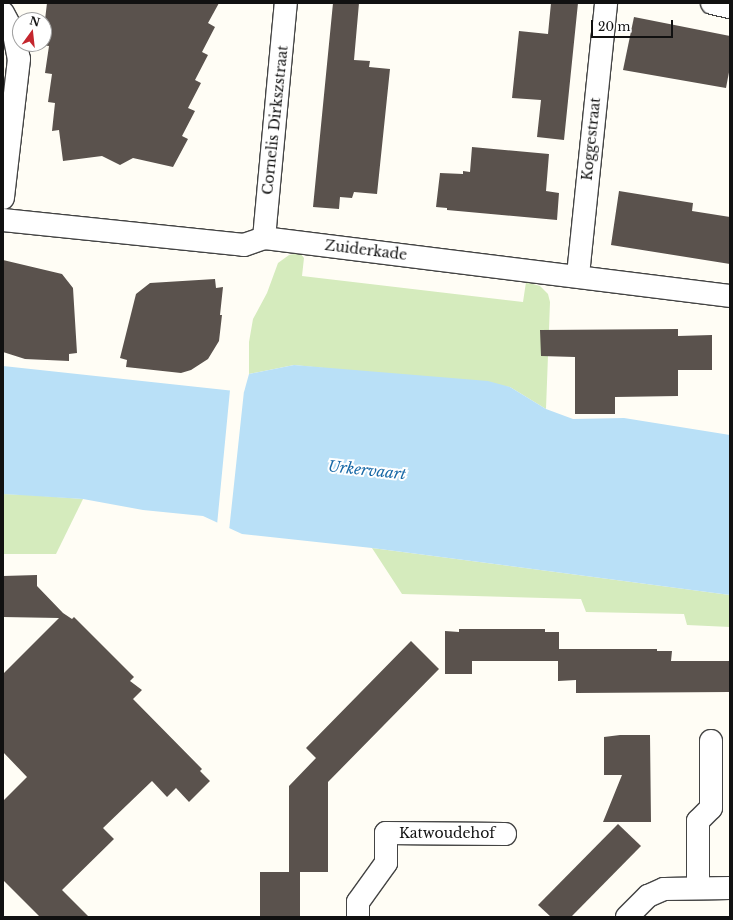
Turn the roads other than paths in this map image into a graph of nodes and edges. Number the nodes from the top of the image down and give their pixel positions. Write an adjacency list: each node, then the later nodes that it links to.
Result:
1 (286, 3): 8 (street, Cornelis Dirkszstraat)
2 (606, 3): 9 (street, Koggestraat)
3 (712, 3): 4 (street)
4 (730, 7)
5 (3, 13): 6 (street)
6 (3, 198)
7 (3, 220): 8 (street, Zuiderkade)
8 (264, 238): 9 (street, Zuiderkade)
9 (578, 275): 10 (street, Zuiderkade)
10 (730, 296)
11 (711, 741): 13 (street)
12 (505, 834): 15 (street, Katwoudehof)
13 (698, 888): 14 (street); 16 (street)
14 (730, 888)
15 (358, 917)
16 (627, 917)

